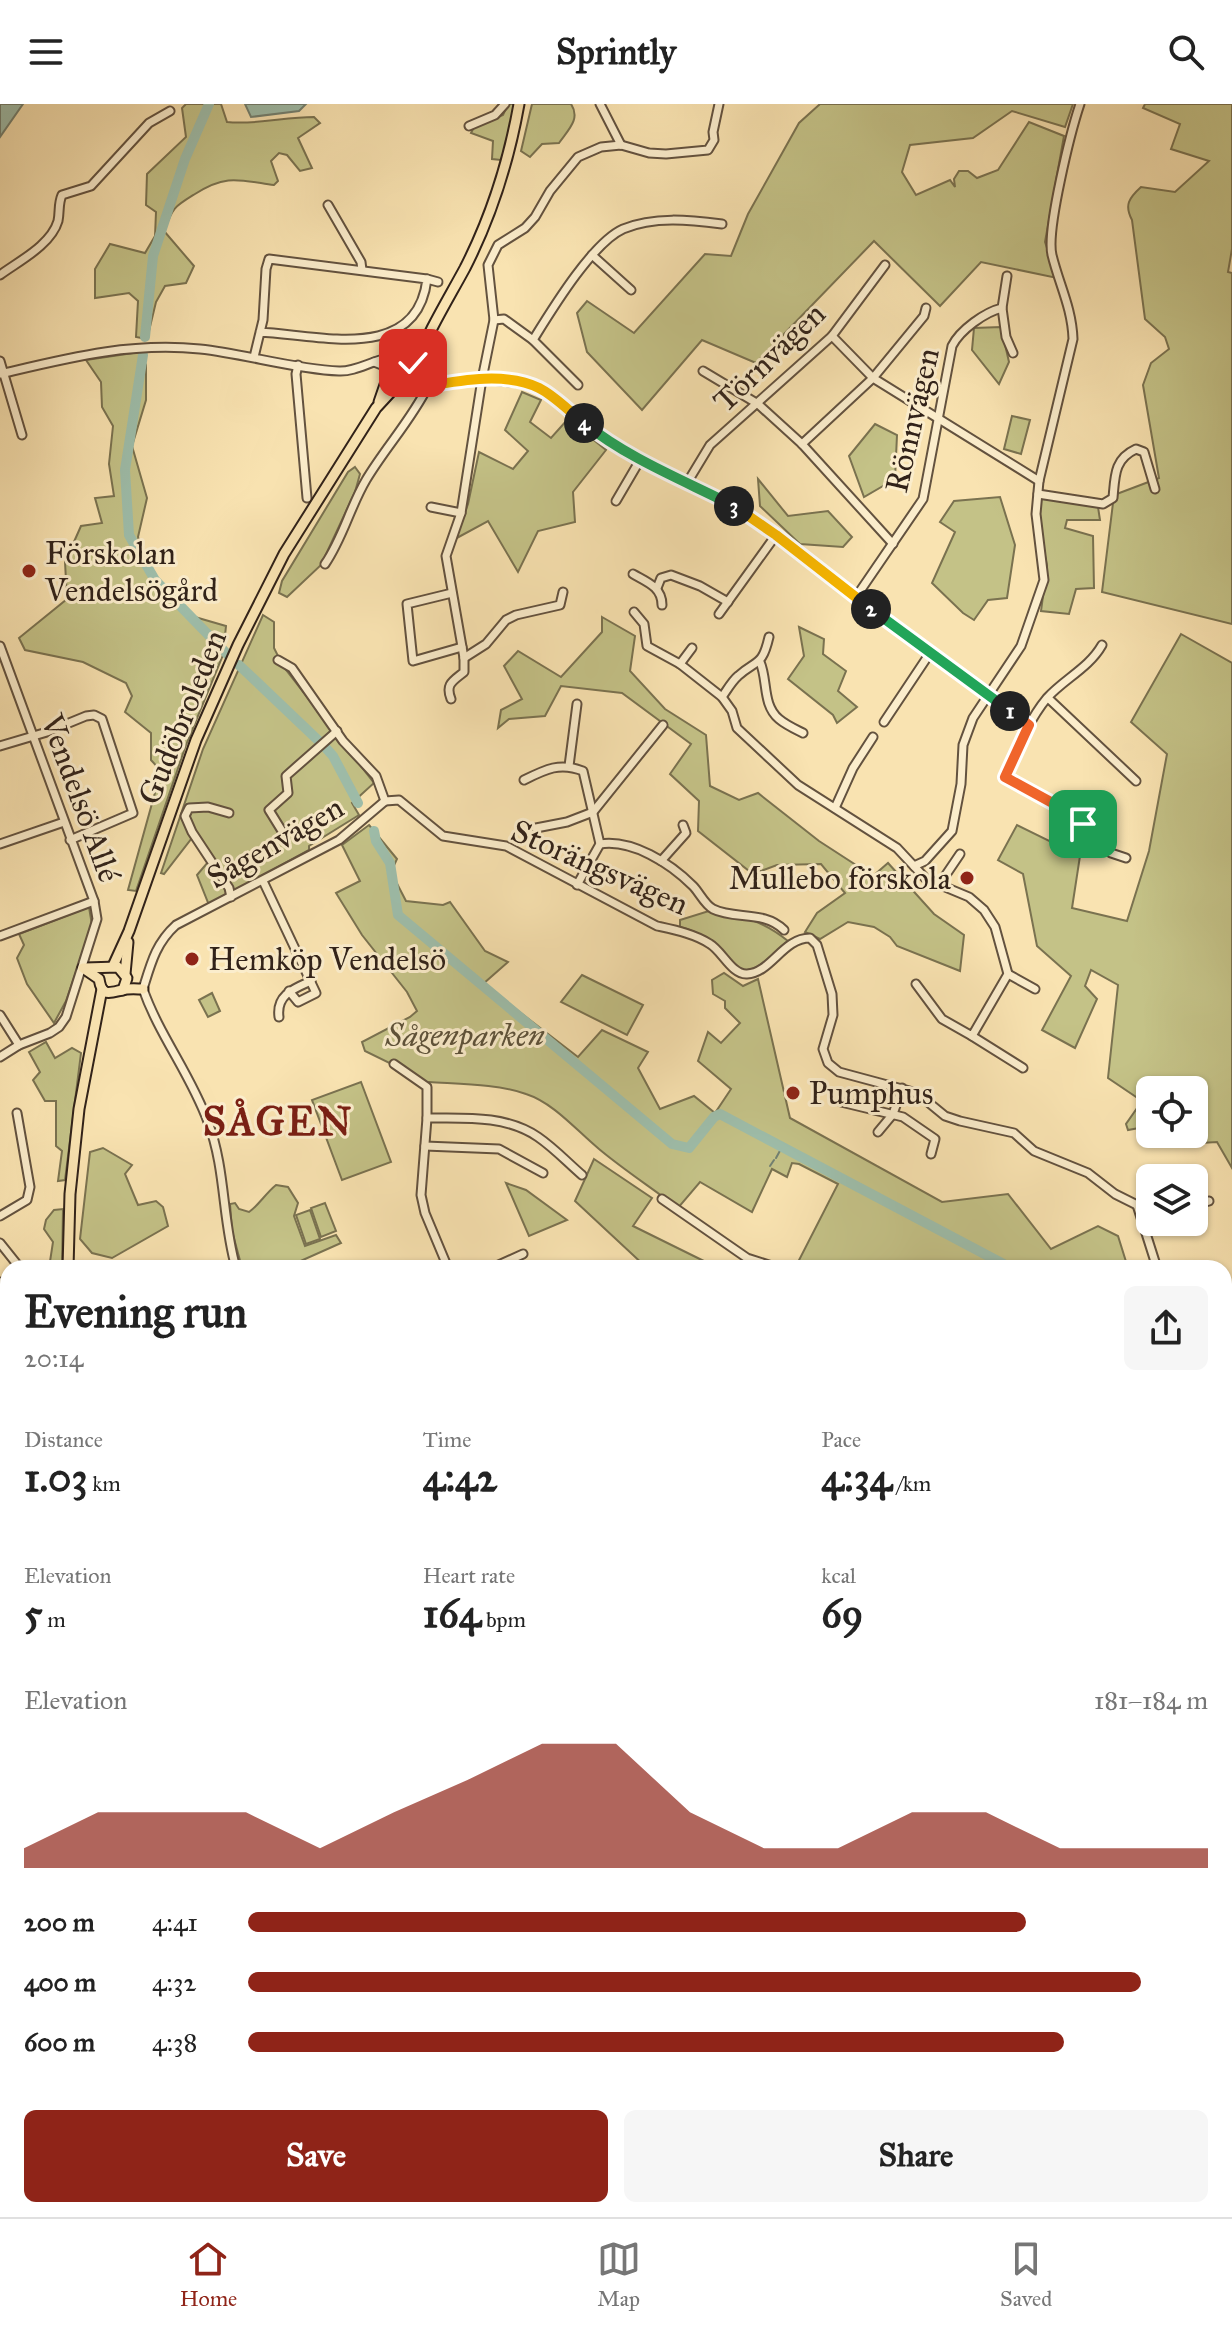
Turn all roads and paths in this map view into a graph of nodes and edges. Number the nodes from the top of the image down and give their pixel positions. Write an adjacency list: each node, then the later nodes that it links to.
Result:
1 (505, 104): 7 (street)
2 (519, 104): 22 (main road)
3 (600, 104): 8 (street)
4 (719, 104): 8 (street)
5 (1080, 104): 47 (street)
6 (170, 111): 14 (street)
7 (469, 126)
8 (621, 145): 21 (street)
9 (328, 205): 13 (street)
10 (722, 224): 11 (street)
11 (592, 255): 18 (street); 25 (street)
12 (885, 265): 24 (street, Törnvägen)
13 (362, 270): 16 (street); 23 (street)
14 (0, 275)
15 (1007, 276): 20 (street)
16 (427, 279): 17 (street); 23 (street)
17 (438, 282)
18 (631, 290)
19 (926, 308): 36 (street)
20 (1002, 308): 26 (street); 43 (street, Rönnvägen)
21 (494, 320): 25 (street); 37 (street)
22 (428, 331): 28 (main road); 33 (main road)
23 (260, 332): 27 (street)
24 (832, 336): 36 (street); 41 (street, Törnvägen)
25 (533, 340): 39 (street)
26 (1013, 353)
27 (254, 357): 31 (street); 35 (street)
28 (400, 358): 30 (street); 32 (main road); 33 (main road)
29 (0, 361): 35 (street)
30 (372, 362): 31 (street); 32 (street)
31 (298, 365): 51 (street)
32 (389, 370): 38 (main road); 42 (main road, Gudöbroleden)
33 (414, 370): 38 (main road); 40 (street)
34 (703, 371): 41 (street)
35 (1, 374): 44 (street)
36 (873, 378): 43 (street); 45 (street)
37 (482, 379): 40 (street); 46 (street); 54 (street)
38 (403, 382): 40 (street); 42 (main road, Gudöbroleden)
39 (578, 385)
40 (428, 386): 57 (street)
41 (758, 404): 45 (street); 48 (street, Törnvägen)
42 (376, 408): 114 (main road, Gudöbroleden)
43 (939, 419): 47 (street); 56 (street, Rönnvägen)
44 (22, 435)
45 (802, 444): 56 (street)
46 (640, 460): 48 (street); 52 (street)
47 (1039, 481): 50 (street)
48 (687, 483): 55 (street)
49 (1155, 489): 50 (street)
50 (1038, 494): 77 (street)
51 (307, 498)
52 (616, 501)
53 (431, 507): 54 (street)
54 (461, 513): 61 (street)
55 (776, 535): 62 (street); 63 (street)
56 (893, 544): 62 (street, Rönnvägen)
57 (325, 564)
58 (633, 574): 59 (street)
59 (657, 588): 63 (street); 64 (street)
60 (563, 592): 73 (street)
61 (452, 593): 70 (street); 70 (street)
62 (856, 597): 72 (street)
63 (728, 602): 66 (street)
64 (662, 605)
65 (634, 612): 76 (street)
66 (719, 614)
67 (769, 637): 75 (street)
68 (1102, 645): 79 (street)
69 (0, 646): 87 (street, Vendelsö Allé)
70 (462, 647): 73 (street)
71 (692, 648): 76 (street)
72 (930, 653): 77 (street); 82 (street)
73 (464, 658): 80 (street)
74 (278, 660): 85 (street, Sågenvägen)
75 (760, 662): 78 (street); 86 (street)
76 (680, 664): 78 (street)
77 (988, 696): 84 (street); 107 (street)
78 (722, 697): 94 (street)
79 (1048, 698): 84 (street); 92 (street)
80 (451, 699)
81 (577, 704): 90 (street)
82 (884, 722)
83 (663, 725): 95 (street)
84 (1029, 725): 105 (street)
85 (337, 731): 93 (street, Sågenvägen); 100 (street)
86 (803, 733)
87 (32, 736): 89 (street); 97 (street, Vendelsö Allé); 101 (street)
88 (873, 737): 94 (street)
89 (0, 746)
90 (569, 766): 91 (street); 95 (street)
91 (524, 780)
92 (1136, 781)
93 (385, 801): 108 (street, Sågenvägen); 109 (street, Storängsvägen)
94 (835, 808): 107 (street)
95 (593, 812): 99 (street); 103 (street)
96 (229, 813): 111 (street)
97 (64, 822): 101 (street, Vendelsö Allé); 102 (street)
98 (683, 825): 106 (street)
99 (536, 828)
100 (282, 831)
101 (70, 840): 112 (street, Vendelsö Allé)
102 (0, 844)
103 (600, 844): 106 (street); 109 (street)
104 (960, 854): 110 (street)
105 (1126, 858)
106 (661, 861): 113 (street)
107 (914, 866): 110 (street)
108 (263, 881): 111 (street, Sågenvägen); 120 (street, Sågenvägen)
109 (577, 885): 134 (street, Storängsvägen)
110 (939, 885): 118 (street)
111 (231, 897): 122 (street, Sågenvägen)
112 (94, 901): 115 (street); 116 (street, Vendelsö Allé)
113 (784, 930)
114 (129, 931): 117 (main road, Gudöbroleden); 119 (main road, Gudöbroleden)
115 (0, 936)
116 (83, 968): 117 (main road); 130 (street, Vendelsö Allé)
117 (105, 971): 119 (main road); 126 (main road)
118 (1008, 974): 123 (street); 129 (street)
119 (126, 976): 122 (main road); 124 (main road, Gudöbroleden)
120 (311, 981): 125 (street); 125 (street)
121 (916, 984): 129 (street)
122 (143, 989): 124 (main road); 152 (street)
123 (1035, 989)
124 (123, 990): 126 (main road)
125 (289, 991): 128 (street)
126 (107, 992): 151 (main road)
127 (0, 1015): 130 (street)
128 (279, 1017)
129 (972, 1036): 133 (street)
130 (19, 1045): 131 (street, Vendelsö Allé)
131 (0, 1057)
132 (394, 1064): 138 (street)
133 (1023, 1068)
134 (902, 1088): 137 (street); 145 (street)
135 (841, 1102): 137 (street)
136 (17, 1113): 146 (street)
137 (893, 1114): 139 (street); 141 (street)
138 (427, 1118): 140 (street); 143 (street)
139 (878, 1132)
140 (425, 1146): 142 (street); 153 (street)
141 (931, 1154)
142 (543, 1173)
143 (582, 1175)
144 (662, 1199): 155 (street)
145 (1136, 1204)
146 (0, 1216)
147 (1147, 1236): 156 (street)
148 (0, 1243): 150 (street)
149 (523, 1254): 154 (street)
150 (14, 1260)
151 (68, 1260)
152 (234, 1260)
153 (445, 1260)
154 (510, 1260)
155 (753, 1260)
156 (1154, 1260)

